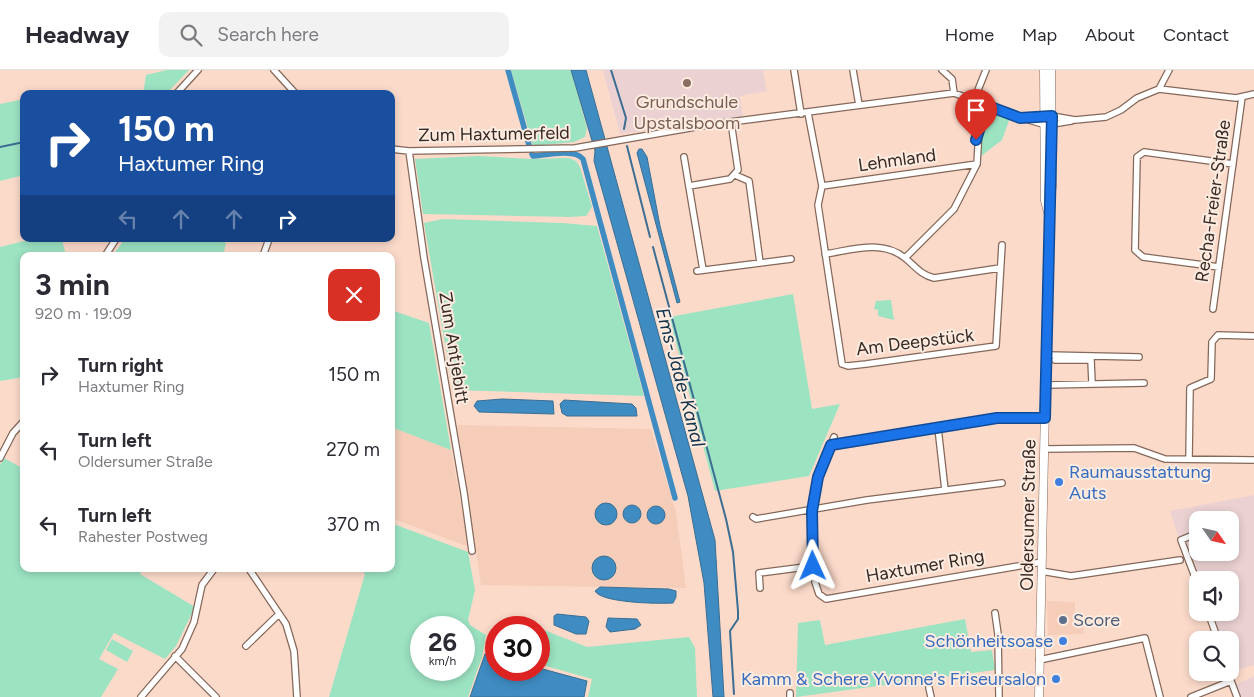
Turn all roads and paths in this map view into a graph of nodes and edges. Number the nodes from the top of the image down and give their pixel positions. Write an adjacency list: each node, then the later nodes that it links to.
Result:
1 (198, 70): 11 (street)
2 (274, 70): 12 (street)
3 (794, 70): 20 (street)
4 (853, 70): 17 (street)
5 (942, 70): 13 (street)
6 (986, 70): 16 (street)
7 (1044, 70): 21 (main road, Oldersumer Straße)
8 (1051, 70): 21 (main road, Oldersumer Straße)
9 (1169, 70): 10 (street)
10 (1159, 89): 15 (street); 21 (street)
11 (180, 90)
12 (292, 90)
13 (954, 93): 16 (street); 17 (street, Zum Haxtumerfeld)
14 (1254, 94): 15 (street)
15 (1242, 97): 27 (street, Recha-Freier-Straße)
16 (974, 100): 18 (street)
17 (859, 105): 19 (street, Zum Haxtumerfeld)
18 (991, 107): 21 (street); 26 (street)
19 (808, 113): 20 (street, Zum Haxtumerfeld); 30 (street, Am Deepstück)
20 (801, 114): 22 (street, Zum Haxtumerfeld)
21 (1049, 120): 40 (main road, Oldersumer Straße)
22 (731, 122): 24 (street, Zum Haxtumerfeld); 28 (street)
23 (395, 149): 24 (street, Zum Haxtumerfeld)
24 (410, 151): 60 (street, Zum Antjebitt)
25 (684, 157): 29 (street)
26 (977, 164): 30 (street, Lehmland); 33 (street)
27 (1233, 164): 36 (street, Recha-Freier-Straße); 36 (street)
28 (735, 175): 29 (street); 35 (street)
29 (689, 186): 35 (street)
30 (822, 186): 32 (street, Am Deepstück)
31 (1002, 245): 37 (street, Am Deepstück)
32 (826, 254): 33 (street); 37 (street, Am Deepstück)
33 (905, 258): 37 (street)
34 (790, 260): 35 (street)
35 (760, 263)
36 (1219, 267): 38 (street, Recha-Freier-Straße)
37 (1000, 268)
38 (1214, 309)
39 (1254, 336): 53 (street)
40 (1047, 355): 41 (street); 45 (main road, Oldersumer Straße)
41 (1139, 357)
42 (1056, 360): 44 (street)
43 (1144, 382): 44 (street)
44 (1092, 383): 45 (street)
45 (1046, 385): 46 (main road, Oldersumer Straße)
46 (1045, 418): 48 (street); 51 (main road, Oldersumer Straße)
47 (20, 425): 52 (street)
48 (938, 428): 50 (street); 56 (street)
49 (834, 437): 50 (street, Haxtumer Ring)
50 (831, 445): 57 (street, Haxtumer Ring)
51 (1044, 449): 53 (street); 62 (main road, Oldersumer Straße)
52 (0, 458)
53 (1189, 459): 54 (street)
54 (1254, 460)
55 (1002, 483): 56 (street)
56 (945, 490): 57 (street)
57 (812, 511): 58 (street); 63 (street, Haxtumer Ring)
58 (753, 517)
59 (1189, 537): 65 (street)
60 (472, 551)
61 (1180, 560): 64 (street)
62 (1042, 562): 63 (street, Haxtumer Ring); 64 (main road, Oldersumer Straße)
63 (813, 566): 68 (street)
64 (1041, 571): 73 (main road, Oldersumer Straße)
65 (1193, 571)
66 (212, 572): 72 (street)
67 (251, 572): 70 (street)
68 (760, 588)
69 (995, 613): 80 (street)
70 (279, 614): 71 (street); 78 (street)
71 (246, 646)
72 (175, 656): 76 (street); 77 (street)
73 (1040, 660): 81 (main road, Oldersumer Straße); 82 (street)
74 (1230, 681): 83 (street); 84 (street)
75 (929, 688): 79 (street)
76 (141, 697)
77 (216, 697)
78 (297, 697)
79 (931, 697)
80 (999, 697)
81 (1039, 697)
82 (1160, 697)
83 (1191, 697)
84 (1237, 697)

